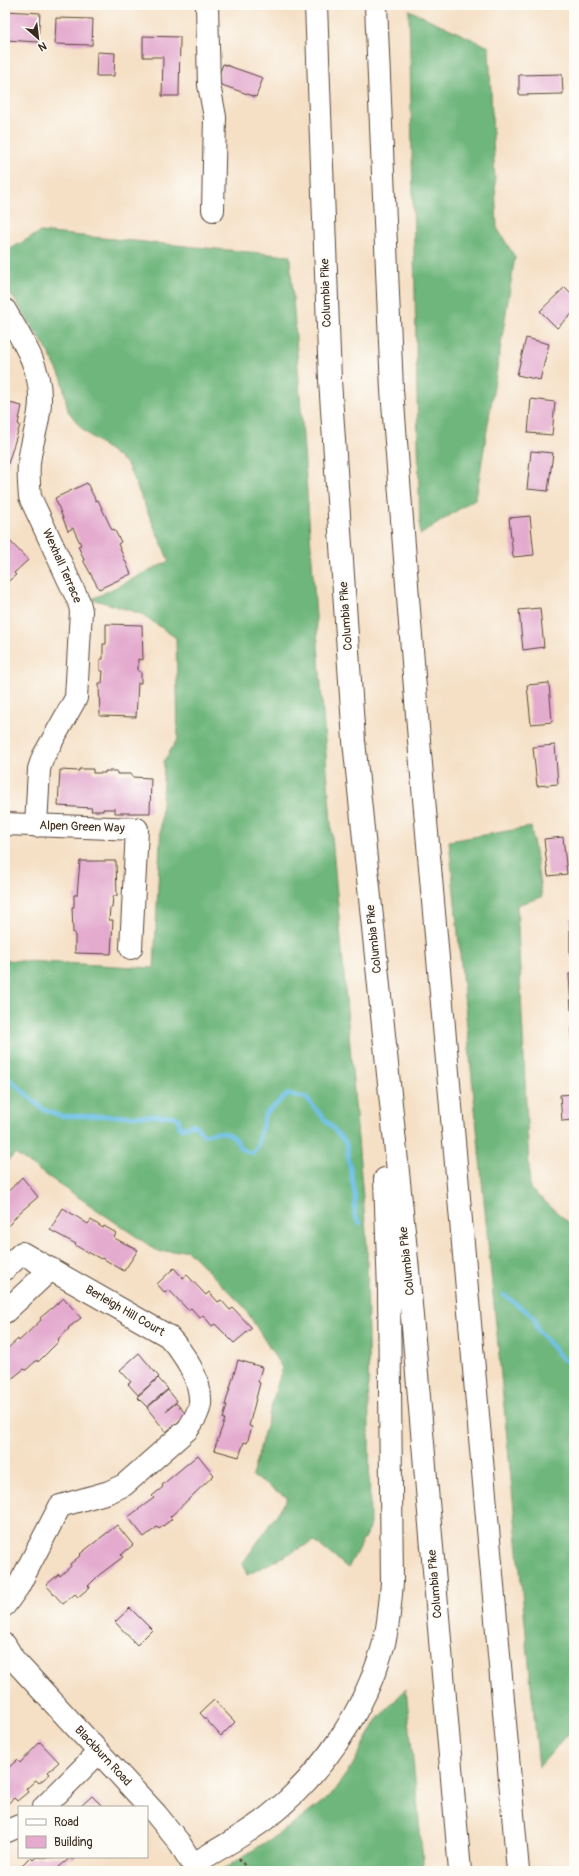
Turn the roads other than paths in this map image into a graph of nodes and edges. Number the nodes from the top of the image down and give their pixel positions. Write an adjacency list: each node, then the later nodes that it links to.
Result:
1 (207, 5): 4 (main road)
2 (316, 5): 9 (main road, Columbia Pike)
3 (376, 5): 21 (main road)
4 (212, 210)
5 (5, 310): 7 (main road, Wexhall Terrace)
6 (5, 824): 7 (main road, Alpen Green Way)
7 (36, 826): 8 (main road, Alpen Green Way)
8 (131, 948)
9 (379, 994): 19 (main road); 20 (main road, Columbia Pike)
10 (5, 1269): 11 (main road, Berleigh Hill Court)
11 (51, 1269): 12 (main road); 13 (main road, Berleigh Hill Court)
12 (5, 1312)
13 (5, 1605)
14 (5, 1645): 15 (main road, Blackburn Road)
15 (99, 1752): 16 (main road); 19 (main road, Blackburn Road)
16 (45, 1806)
17 (18, 1826): 18 (main road)
18 (5, 1832)
19 (195, 1867)
20 (460, 1871)
21 (518, 1871)

